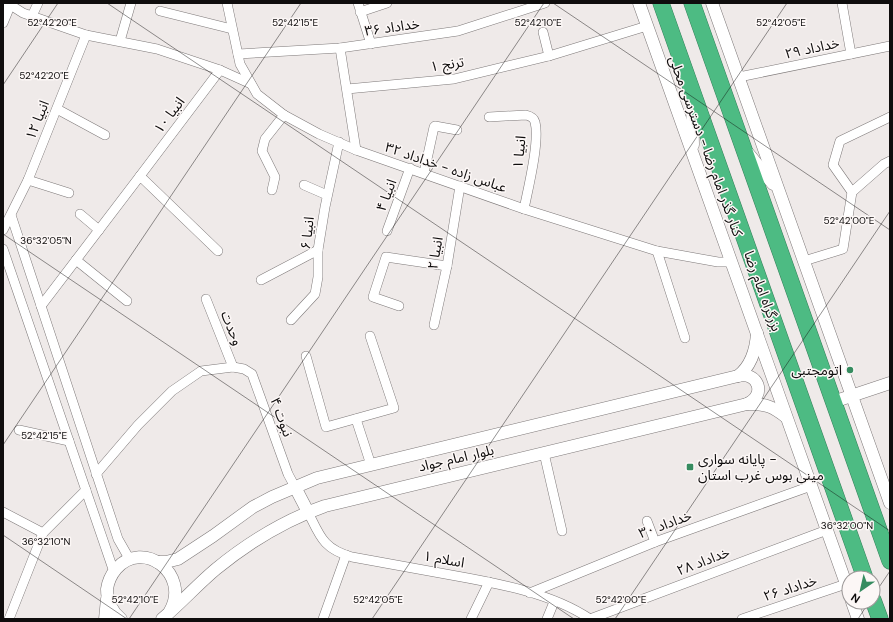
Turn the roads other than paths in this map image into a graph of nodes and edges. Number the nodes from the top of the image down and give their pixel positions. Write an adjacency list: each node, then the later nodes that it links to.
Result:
1 (25, 3): 15 (street)
2 (38, 3): 16 (street)
3 (131, 3): 22 (street)
4 (227, 3): 19 (street, عباس زاده - خداداد ۳۲)
5 (387, 3): 13 (street)
6 (545, 3): 23 (street, خداداد ۳۶)
7 (639, 3): 18 (street, کنار گذر امام رضا - دسترسی محلی)
8 (661, 3): 33 (highway, بزرگراه امام رضا)
9 (712, 3): 30 (street)
10 (842, 3): 27 (street)
11 (7, 5): 15 (street); 17 (street)
12 (697, 5): 41 (highway, بزرگراه امام رضا)
13 (359, 7): 23 (street)
14 (160, 10): 19 (street)
15 (23, 13): 16 (street)
16 (32, 16): 21 (street)
17 (3, 23)
18 (647, 26): 28 (street, ترنج ۱); 43 (street, کنار گذر امام رضا - دسترسی محلی)
19 (232, 29): 26 (street, عباس زاده - خداداد ۳۲)
20 (543, 32): 28 (street)
21 (86, 34): 22 (street); 34 (street, انبیا ۱۲)
22 (120, 41): 29 (street)
23 (372, 44): 25 (street, خداداد ۳۶)
24 (890, 46): 27 (street, خداداد ۲۹)
25 (340, 48): 26 (street, خداداد ۳۶); 32 (street)
26 (238, 54): 31 (street, عباس زاده - خداداد ۳۲)
27 (851, 54): 30 (street, خداداد ۲۹)
28 (549, 56): 32 (street, ترنج ۱)
29 (220, 70): 31 (street); 47 (street, انبیا ۱۰)
30 (739, 78): 52 (street)
31 (251, 84): 35 (street, عباس زاده - خداداد ۳۲)
32 (347, 89): 42 (street)
33 (692, 91): 43 (street); 110 (highway, بزرگراه امام رضا)
34 (57, 109): 39 (street); 48 (street, انبیا ۱۲)
35 (284, 115): 40 (street, عباس زاده - خداداد ۳۲); 51 (street)
36 (890, 117): 53 (street)
37 (489, 118): 56 (street, انبیا ۱)
38 (457, 130): 46 (street)
39 (106, 135)
40 (339, 142): 42 (street, عباس زاده - خداداد ۳۲); 55 (street, انبیا ۶)
41 (743, 147): 52 (street); 85 (highway, بزرگراه امام رضا)
42 (356, 150): 45 (street, عباس زاده - خداداد ۳۲)
43 (694, 157): 68 (street, کنار گذر امام رضا - دسترسی محلی)
44 (890, 161): 53 (street)
45 (410, 168): 46 (street, عباس زاده - خداداد ۳۲); 61 (street, انبیا ۴)
46 (424, 173): 50 (street, عباس زاده - خداداد ۳۲)
47 (140, 176): 60 (street, انبیا ۱۰); 64 (street)
48 (28, 180): 54 (street); 58 (street, انبیا ۱۲)
49 (304, 185): 55 (street)
50 (460, 186): 56 (street, عباس زاده - خداداد ۳۲); 69 (street, انبیا ۲)
51 (272, 190)
52 (779, 191): 67 (street)
53 (852, 192): 67 (street)
54 (68, 193)
55 (327, 195): 63 (street, انبیا ۶)
56 (524, 209): 65 (street, عباس زاده - خداداد ۳۲)
57 (80, 214): 60 (street)
58 (11, 215): 59 (street, انبیا ۱۲); 73 (street)
59 (3, 230)
60 (99, 230): 66 (street, انبیا ۱۰)
61 (387, 231)
62 (3, 249): 90 (street)
63 (318, 250): 70 (street); 75 (street, انبیا ۶)
64 (218, 251)
65 (657, 251): 68 (street, عباس زاده - خداداد ۳۲); 79 (street)
66 (76, 260): 72 (street); 73 (street, انبیا ۱۰)
67 (804, 261): 84 (street)
68 (731, 262): 77 (street, کنار گذر امام رضا - دسترسی محلی)
69 (448, 266): 74 (street); 76 (street, انبیا ۲)
70 (261, 280)
71 (206, 299): 81 (street, وحدت)
72 (127, 301)
73 (41, 306): 93 (street)
74 (399, 306)
75 (291, 320)
76 (434, 325)
77 (756, 333): 82 (street); 87 (street, کنار گذر امام رضا - دسترسی محلی)
78 (370, 336): 88 (street)
79 (685, 338)
80 (306, 356): 88 (street)
81 (234, 367): 93 (street); 95 (street, نبوت ۴)
82 (738, 376): 86 (street); 92 (street, بلوار امام جواد)
83 (890, 383): 84 (street)
84 (852, 395): 85 (street); 97 (street)
85 (834, 402): 107 (highway, بزرگراه امام رضا)
86 (748, 404): 87 (street, بلوار امام جواد); 91 (street, بلوار امام جواد)
87 (786, 417): 94 (street, کنار گذر امام رضا - دسترسی محلی)
88 (356, 419): 92 (street)
89 (19, 430): 90 (street)
90 (69, 441): 96 (street)
91 (544, 453): 99 (street, بلوار امام جواد); 102 (street)
92 (371, 464): 95 (street, بلوار امام جواد)
93 (96, 474): 106 (street)
94 (811, 486): 101 (street, کنار گذر امام رضا - دسترسی محلی); 104 (street, خداداد ۳۰)
95 (295, 487): 99 (street); 108 (street, بلوار امام جواد)
96 (86, 490): 103 (street); 111 (street)
97 (890, 503)
98 (3, 512): 103 (street)
99 (308, 512): 105 (street, اسلام ۱); 117 (street, بلوار امام جواد)
100 (647, 521): 104 (street)
101 (827, 530): 109 (street, کنار گذر امام رضا - دسترسی محلی); 124 (street, خداداد ۲۸)
102 (562, 531)
103 (43, 533): 118 (street)
104 (655, 542): 114 (street, خداداد ۳۰)
105 (346, 555): 112 (street, اسلام ۱); 121 (street)
106 (130, 560): 108 (street, بلوار امام جواد); 111 (street)
107 (890, 561)
108 (157, 562): 117 (street)
109 (841, 570)
110 (862, 570)
111 (114, 572): 115 (street)
112 (489, 582): 114 (street, اسلام ۱); 122 (street)
113 (841, 590): 125 (street, خداداد ۲۶)
114 (530, 593): 116 (street, اسلام ۱)
115 (108, 598): 119 (street); 120 (street)
116 (554, 602): 123 (street); 124 (street, اسلام ۱)
117 (164, 618)
118 (9, 619)
119 (105, 619)
120 (121, 619)
121 (323, 619)
122 (472, 619)
123 (547, 619)
124 (590, 619)
125 (742, 619)

